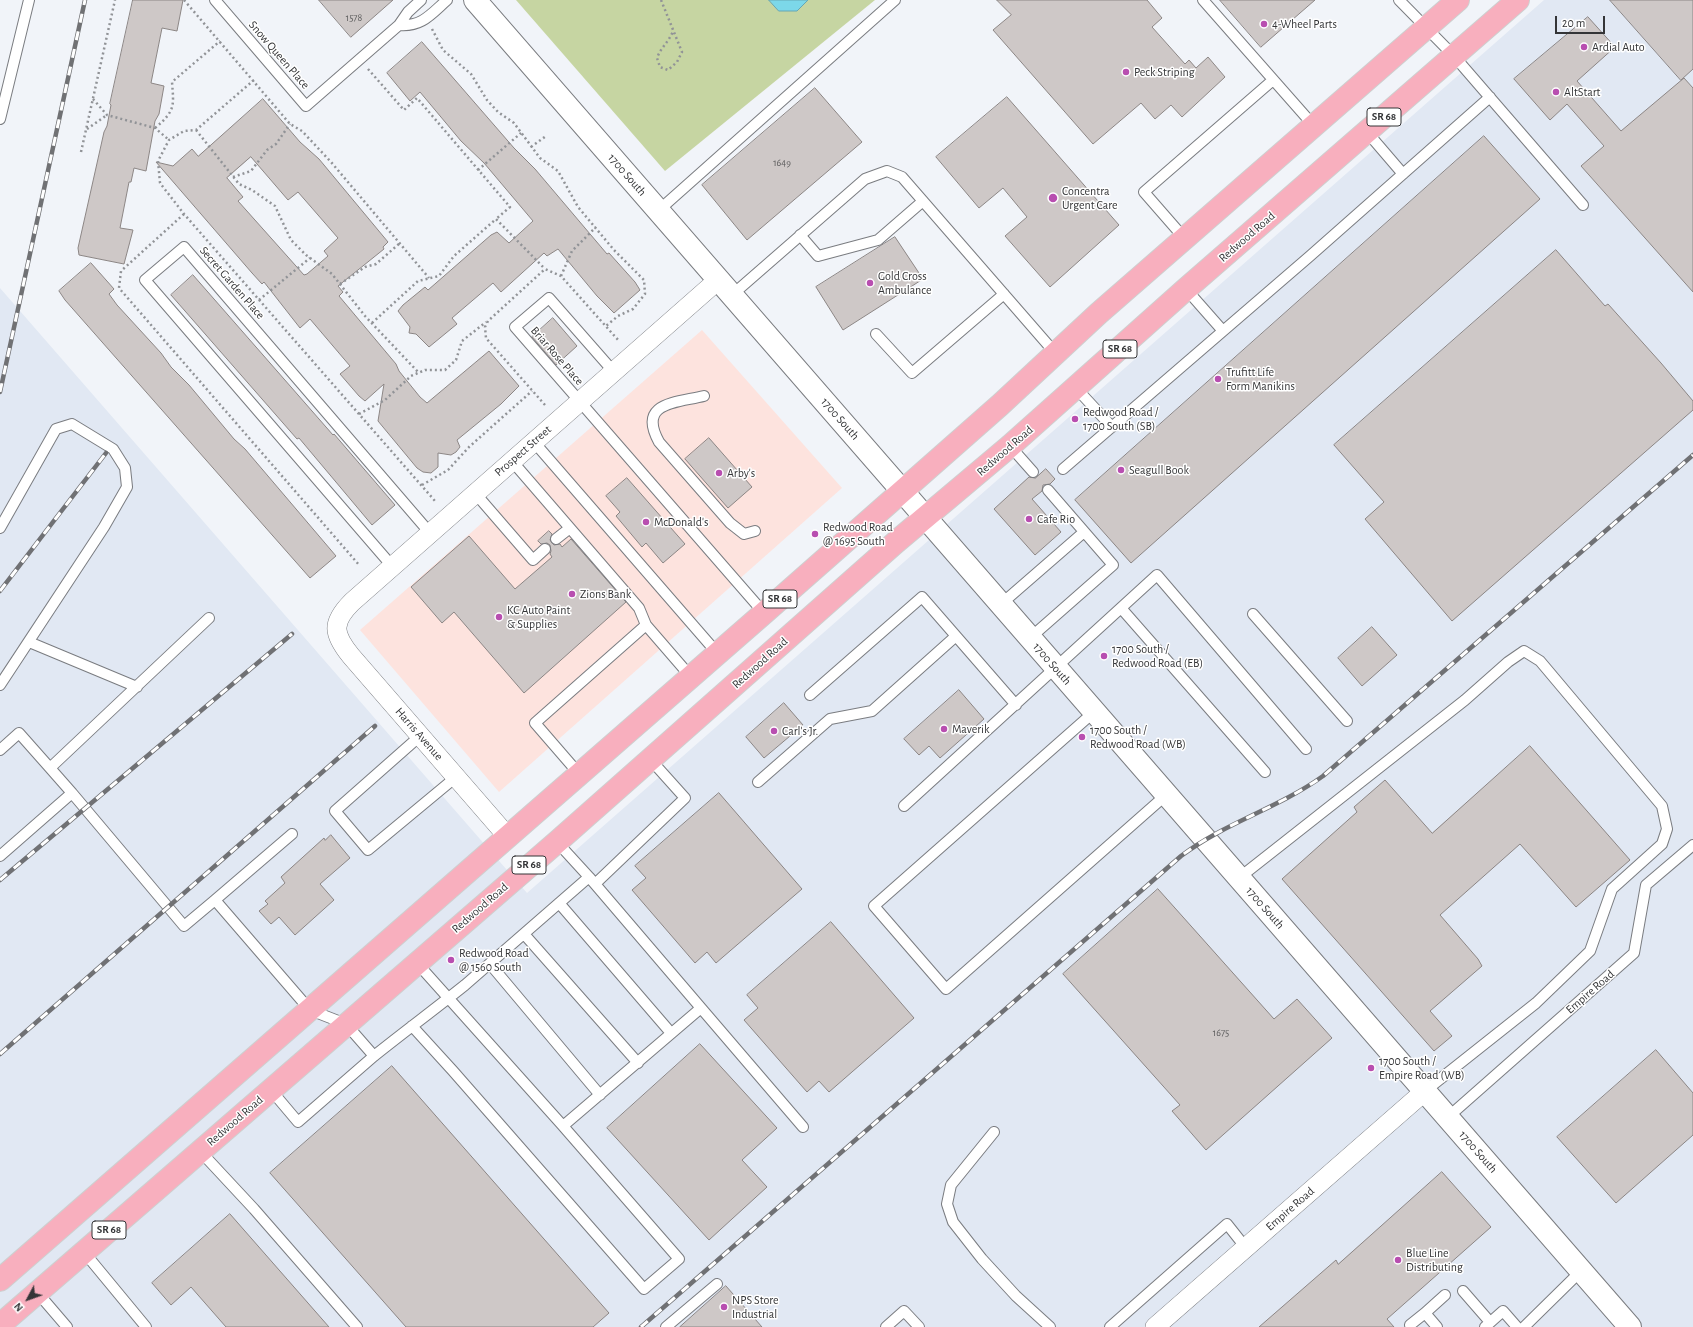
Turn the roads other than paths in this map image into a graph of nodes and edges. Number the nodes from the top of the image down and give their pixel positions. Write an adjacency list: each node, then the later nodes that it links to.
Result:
1 (29, 0): 16 (lane)
2 (215, 0): 11 (lane, Snow Queen Place)
3 (420, 0): 11 (lane, Snow Queen Place)
4 (447, 0): 11 (lane)
5 (475, 0): 22 (street, 1700 South)
6 (895, 0): 22 (lane)
7 (1203, 0): 14 (lane)
8 (1399, 0): 12 (lane)
9 (1458, 0): 12 (main road, SR 68)
10 (1518, 0): 13 (main road, Redwood Road / SR 68)
11 (399, 25)
12 (1426, 28): 13 (lane); 17 (main road, SR 68)
13 (1454, 56): 15 (lane); 18 (main road, Redwood Road / SR 68)
14 (1273, 80): 17 (lane); 24 (lane)
15 (1490, 97): 19 (lane); 21 (lane)
16 (0, 119)
17 (1314, 126): 24 (main road, SR 68)
18 (1367, 132): 19 (lane); 26 (main road, Redwood Road / SR 68)
19 (1403, 174): 28 (lane)
20 (923, 201): 23 (lane); 23 (lane); 27 (lane)
21 (1584, 205)
22 (658, 211): 25 (street, 1700 South)
23 (800, 235): 25 (lane)
24 (1185, 239): 30 (main road, SR 68)
25 (725, 288): 31 (street, Prospect Street); 42 (street, 1700 South)
26 (1186, 289): 28 (lane); 32 (main road, Redwood Road / SR 68)
27 (1004, 294): 29 (lane); 30 (lane)
28 (1223, 331): 35 (lane)
29 (876, 334)
30 (1056, 354): 42 (main road, SR 68)
31 (613, 371): 34 (street, Prospect Street); 34 (lane, Briar Rose Place)
32 (1076, 388): 35 (lane); 37 (main road, Redwood Road / SR 68)
33 (704, 396): 47 (lane)
34 (580, 402): 36 (street, Prospect Street); 55 (lane)
35 (1112, 427): 39 (lane)
36 (534, 442): 38 (street, Prospect Street); 63 (lane)
37 (1010, 446): 40 (lane); 44 (main road, Redwood Road / SR 68)
38 (512, 462): 43 (street, Prospect Street); 46 (lane)
39 (1063, 469)
40 (1032, 472)
41 (1048, 490): 48 (lane)
42 (902, 491): 44 (street, 1700 South); 55 (main road, SR 68)
43 (475, 493): 49 (street, Prospect Street); 51 (lane)
44 (925, 518): 53 (street, 1700 South); 75 (main road, Redwood Road / SR 68)
45 (0, 528): 62 (lane)
46 (570, 528): 50 (lane); 58 (lane)
47 (754, 531)
48 (1084, 532): 53 (lane); 61 (lane)
49 (430, 533): 52 (street, Prospect Street); 52 (lane, Secret Garden Place)
50 (556, 539)
51 (546, 549)
52 (392, 566): 59 (street, Prospect Street)
53 (1000, 605): 61 (street, 1700 South)
54 (1121, 608): 64 (lane); 73 (lane); 77 (lane)
55 (764, 613): 63 (main road, SR 68)
56 (1253, 614): 71 (lane)
57 (209, 618): 67 (lane)
58 (646, 626): 65 (lane); 78 (lane)
59 (336, 627): 72 (street, Harris Avenue)
60 (956, 636): 68 (lane); 69 (lane); 80 (lane)
61 (1030, 638): 64 (street, 1700 South)
62 (29, 642): 66 (lane); 67 (lane)
63 (718, 654): 65 (main road, SR 68)
64 (1056, 669): 69 (lane); 70 (street, 1700 South)
65 (691, 677): 78 (main road, SR 68)
66 (0, 685)
67 (137, 687): 76 (lane)
68 (810, 695)
69 (1016, 705): 83 (lane)
70 (1094, 712): 82 (street, 1700 South); 82 (lane)
71 (1347, 721)
72 (420, 736): 79 (street, Harris Avenue); 79 (lane)
73 (1306, 749)
74 (0, 750): 76 (lane)
75 (650, 759): 86 (main road, Redwood Road / SR 68); 90 (lane)
76 (50, 768): 81 (lane)
77 (1265, 772)
78 (580, 775): 85 (main road, SR 68)
79 (456, 777): 85 (street, Harris Avenue)
80 (758, 782)
81 (72, 793): 88 (lane); 91 (lane)
82 (1166, 795): 89 (street, 1700 South)
83 (904, 806)
84 (292, 834): 91 (lane)
85 (508, 837): 98 (main road, SR 68)
86 (557, 842): 90 (lane); 94 (main road, Redwood Road / SR 68)
87 (1693, 845): 107 (lane, Empire Road)
88 (0, 856)
89 (1239, 878): 105 (street, 1700 South); 105 (lane)
90 (592, 880): 92 (lane); 97 (lane)
91 (215, 900): 98 (lane)
92 (559, 903): 93 (lane); 101 (lane)
93 (524, 934): 95 (lane); 103 (lane)
94 (417, 963): 96 (lane); 99 (main road, Redwood Road / SR 68)
95 (490, 964): 96 (lane); 106 (lane)
96 (449, 998): 100 (lane); 108 (lane)
97 (700, 1008): 101 (lane); 109 (lane)
98 (310, 1010): 99 (lane); 115 (main road, SR 68)
99 (346, 1024): 102 (lane); 104 (main road, Redwood Road / SR 68)
100 (412, 1026): 102 (lane); 108 (lane)
101 (671, 1033): 103 (lane)
102 (374, 1056): 104 (lane)
103 (638, 1062): 106 (lane)
104 (271, 1090): 111 (main road, Redwood Road / SR 68)
105 (1425, 1092): 107 (street, 1700 South); 112 (street, Empire Road)
106 (600, 1095): 108 (lane)
107 (1448, 1118): 114 (street, 1700 South)
108 (563, 1126)
109 (803, 1127)
110 (994, 1132): 130 (lane)
111 (200, 1151): 113 (main road, Redwood Road / SR 68); 126 (lane)
112 (1246, 1248): 131 (lane); 132 (street, Empire Road)
113 (84, 1252): 118 (main road, Redwood Road / SR 68); 125 (lane)
114 (1581, 1271): 135 (lane); 136 (street, 1700 South)
115 (0, 1280)
116 (717, 1284): 127 (lane)
117 (1463, 1291): 123 (lane)
118 (38, 1292): 121 (main road, Redwood Road / SR 68); 124 (lane)
119 (1445, 1295): 120 (lane)
120 (1425, 1313): 122 (lane); 133 (lane)
121 (0, 1325)
122 (1410, 1325)
123 (1488, 1325): 134 (lane)
124 (67, 1327)
125 (146, 1327)
126 (356, 1327)
127 (666, 1327)
128 (886, 1327): 129 (lane)
129 (919, 1327)
130 (1050, 1327)
131 (1110, 1327)
132 (1155, 1327)
133 (1438, 1327)
134 (1517, 1327)
135 (1524, 1327)
136 (1630, 1327)

